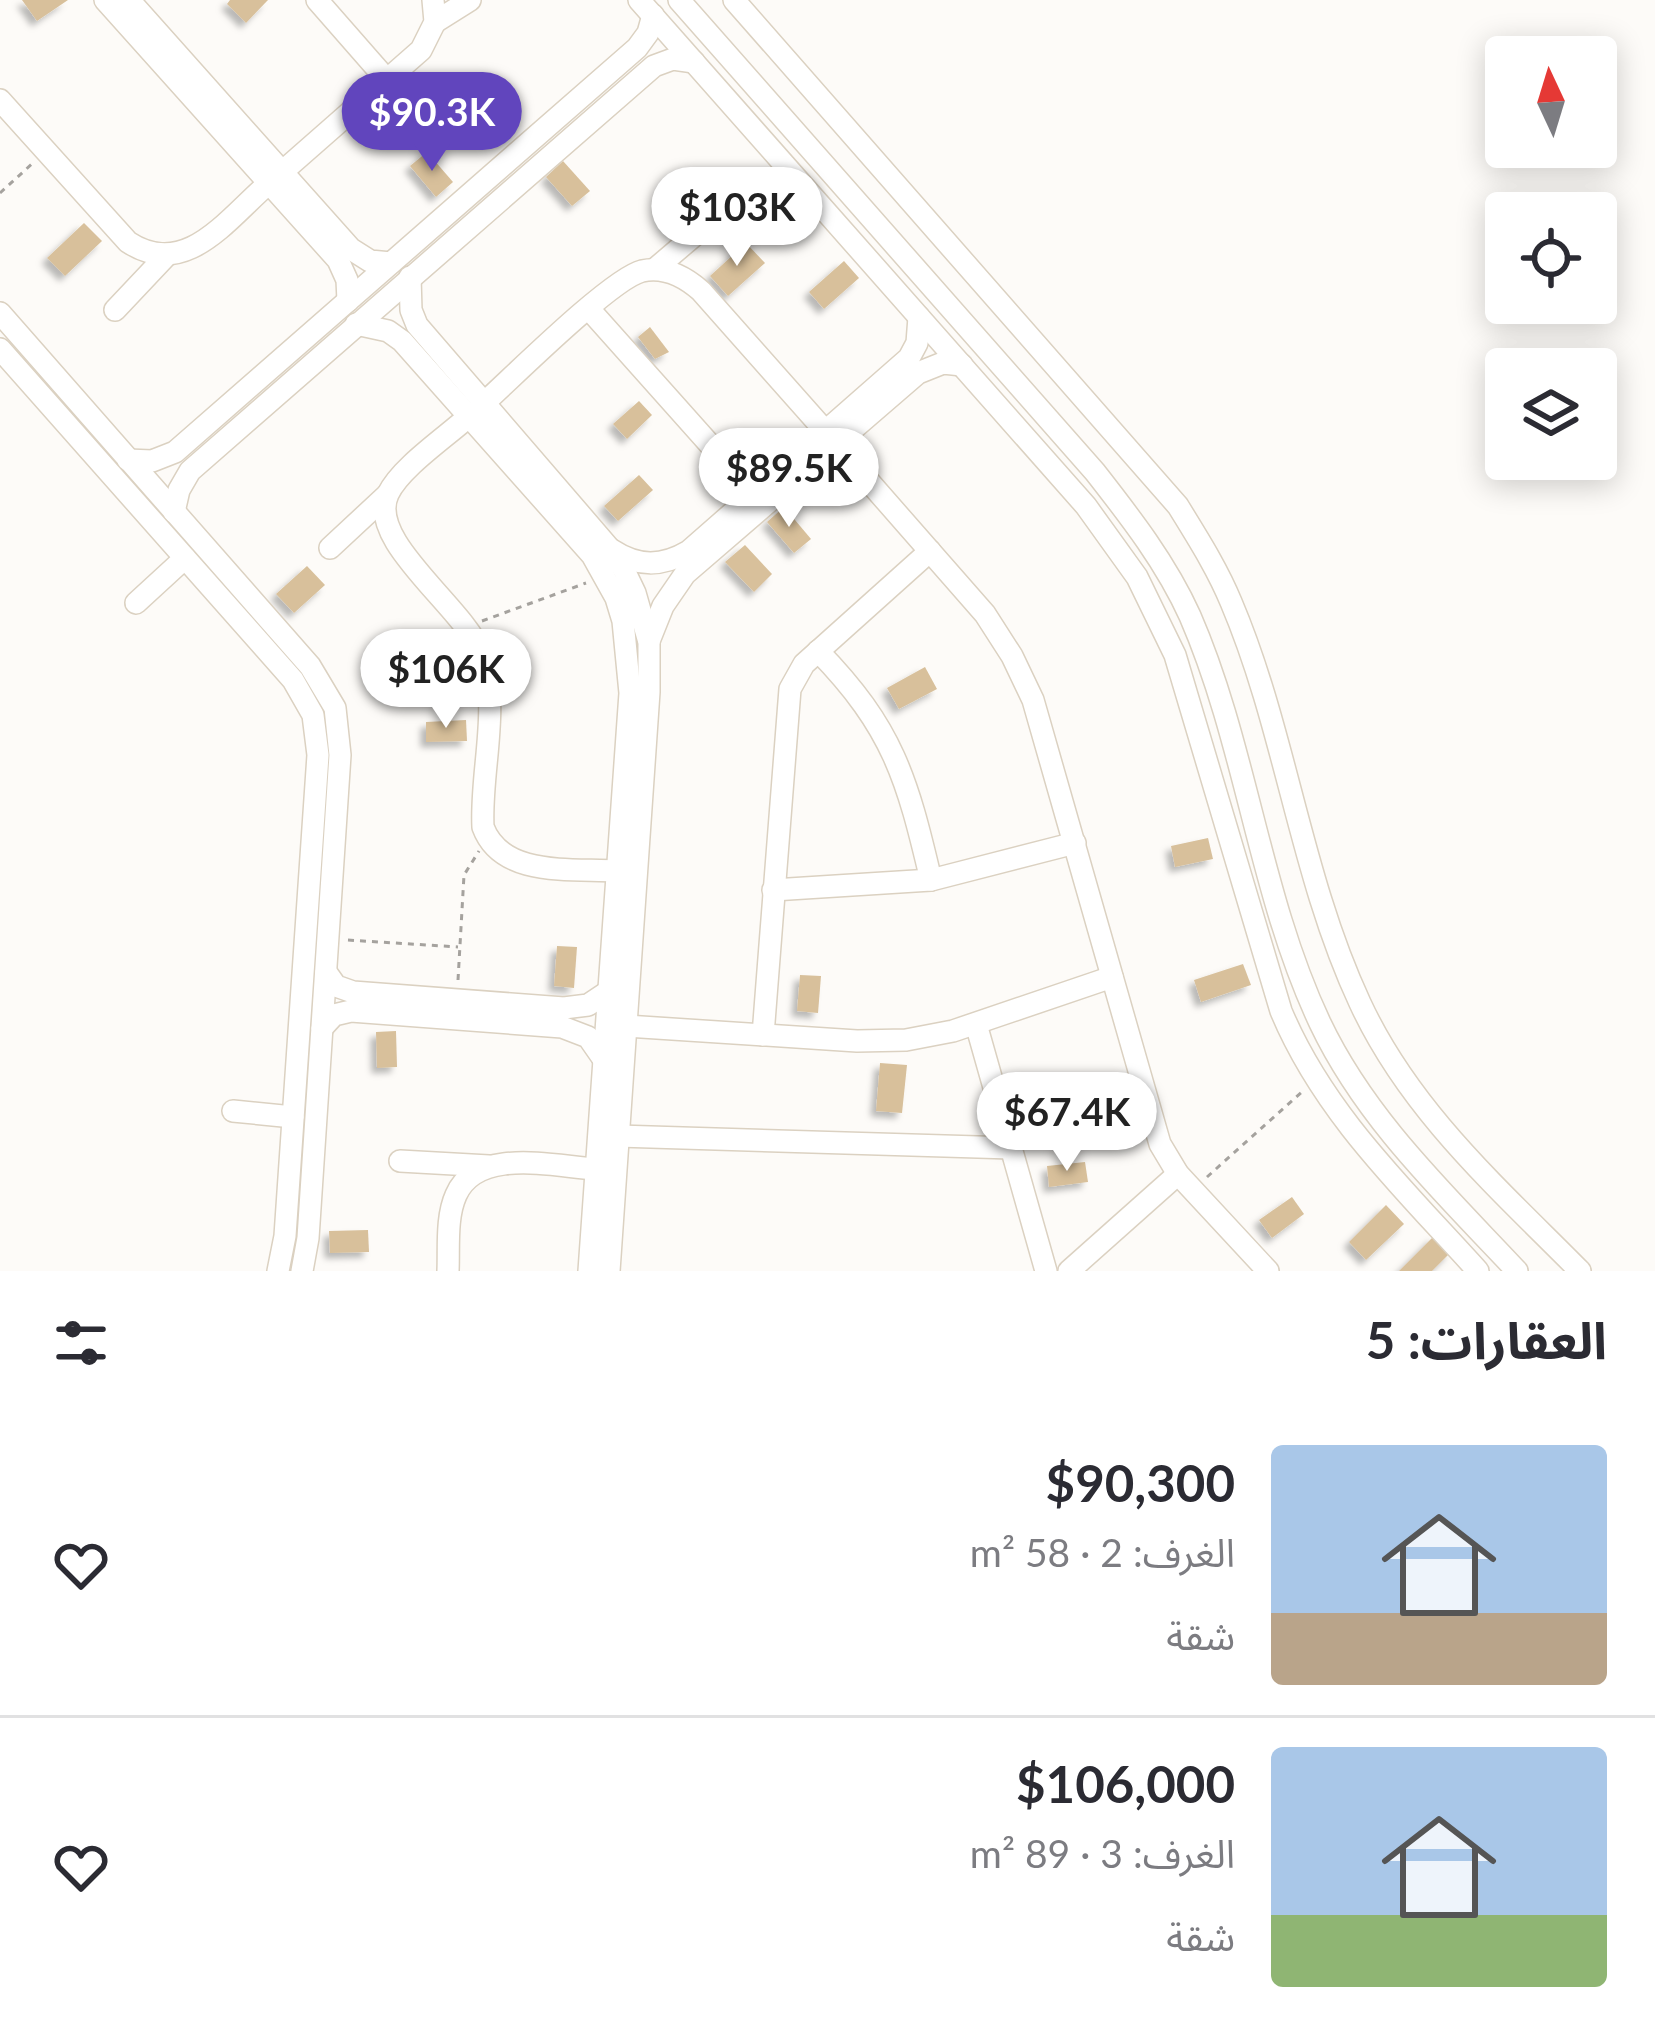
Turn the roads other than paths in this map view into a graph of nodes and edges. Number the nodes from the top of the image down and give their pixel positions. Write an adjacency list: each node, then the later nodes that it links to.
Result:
1 (105, 0): 12 (street)
2 (129, 0): 12 (street)
3 (317, 0): 10 (street)
4 (470, 0): 8 (street)
5 (679, 0): 59 (street)
6 (734, 0): 71 (street)
7 (646, 8): 9 (street); 15 (street)
8 (434, 11): 10 (street)
9 (694, 62): 17 (street); 22 (street)
10 (387, 80): 12 (street)
11 (0, 100): 14 (street)
12 (275, 177): 14 (street); 15 (street); 18 (street)
13 (709, 224): 16 (street)
14 (165, 257): 20 (street)
15 (392, 263): 18 (street)
16 (655, 269): 19 (street); 27 (street)
17 (410, 277): 23 (street); 26 (street)
18 (348, 301): 28 (street)
19 (589, 309): 26 (street); 29 (street)
20 (115, 310)
21 (0, 313): 28 (street)
22 (919, 317): 25 (street); 27 (street)
23 (356, 324): 26 (street); 31 (street)
24 (0, 349): 35 (street)
25 (962, 365): 27 (street); 60 (street)
26 (476, 410): 30 (street); 33 (street); 40 (street)
27 (831, 438): 29 (street); 34 (street); 37 (street)
28 (128, 460): 31 (street)
29 (754, 494): 33 (street)
30 (387, 495): 32 (street); 40 (street)
31 (174, 512): 43 (street)
32 (330, 548)
33 (610, 549): 37 (street)
34 (930, 551): 38 (street); 39 (street)
35 (185, 558): 36 (street); 52 (street)
36 (136, 603)
37 (649, 642): 47 (street)
38 (818, 652): 41 (street); 42 (street)
39 (1075, 843): 41 (street); 44 (street)
40 (617, 871): 45 (street)
41 (931, 880): 42 (street)
42 (773, 890): 49 (street)
43 (326, 972): 45 (street); 48 (street)
44 (1112, 977): 46 (street); 58 (street)
45 (609, 991): 50 (street)
46 (976, 1024): 49 (street); 54 (street)
47 (626, 1026): 49 (street); 53 (street)
48 (322, 1028): 50 (street); 62 (street)
49 (763, 1035)
50 (604, 1060): 57 (street)
51 (233, 1111): 52 (street)
52 (293, 1117): 61 (street)
53 (618, 1136): 54 (street); 65 (street)
54 (1011, 1148): 66 (street)
55 (400, 1161): 56 (street)
56 (489, 1166): 57 (street); 63 (street)
57 (597, 1169): 64 (street)
58 (1185, 1182): 67 (street); 68 (street)
59 (1445, 1194): 60 (street); 70 (street)
60 (1427, 1214): 69 (street)
61 (278, 1271)
62 (302, 1271)
63 (448, 1271)
64 (589, 1271)
65 (609, 1271)
66 (1046, 1271)
67 (1069, 1271)
68 (1268, 1271)
69 (1478, 1271)
70 (1517, 1271)
71 (1580, 1271)

